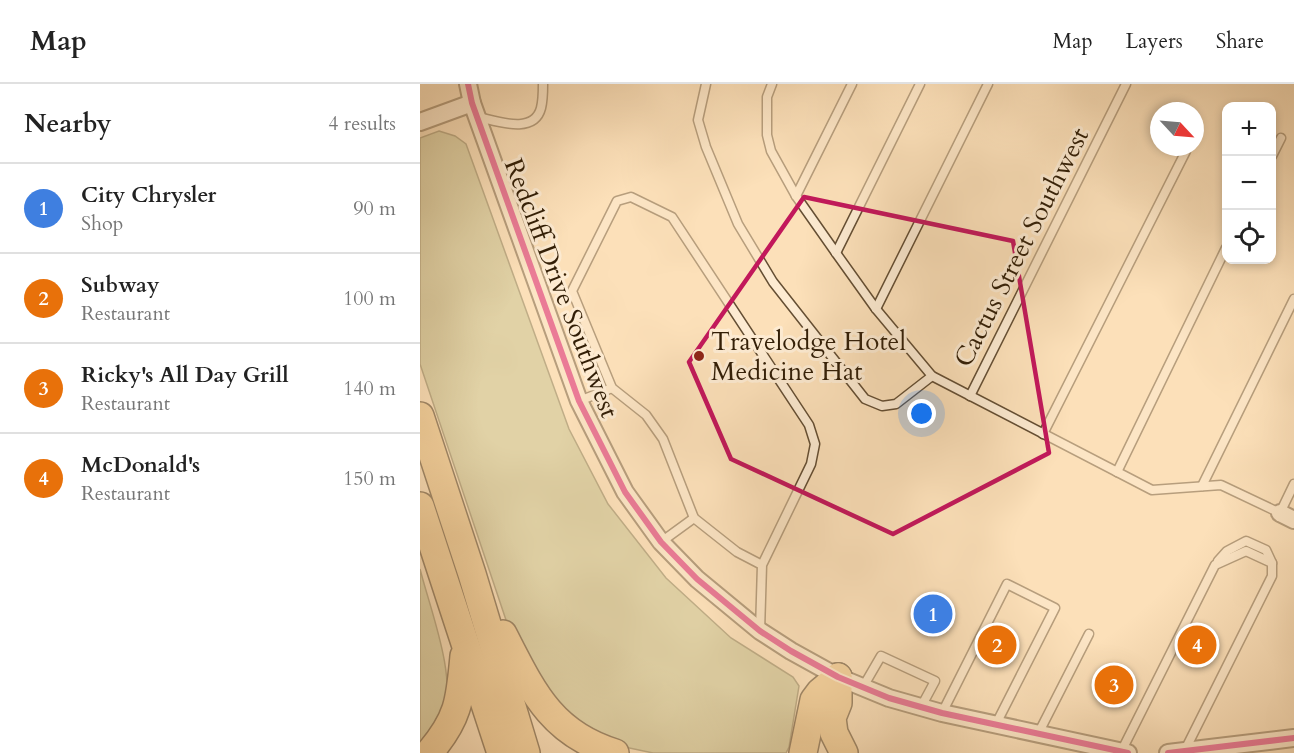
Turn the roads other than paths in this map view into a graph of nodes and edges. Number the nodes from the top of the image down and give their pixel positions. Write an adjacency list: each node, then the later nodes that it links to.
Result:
1 (468, 84): 9 (street, Redcliff Drive Southwest)
2 (543, 84): 9 (lane)
3 (706, 84): 19 (lane)
4 (772, 84): 14 (lane)
5 (852, 84): 14 (lane)
6 (920, 84): 15 (lane)
7 (988, 84): 18 (lane)
8 (1126, 84): 21 (lane, Cactus Street Southwest)
9 (475, 110): 10 (street); 22 (street, Redcliff Drive Southwest)
10 (420, 122)
11 (1281, 138): 12 (lane)
12 (1276, 148)
13 (1183, 156): 24 (lane)
14 (796, 196): 15 (lane)
15 (836, 253): 18 (lane)
16 (1222, 259): 25 (lane)
17 (1294, 299): 27 (lane)
18 (876, 309): 19 (lane)
19 (932, 376): 21 (lane)
20 (612, 388): 22 (lane); 30 (lane); 32 (lane)
21 (969, 396): 24 (lane)
22 (579, 401): 31 (street, Redcliff Drive Southwest)
23 (420, 416): 33 (highway)
24 (1043, 434): 25 (lane)
25 (1117, 472): 27 (lane)
26 (1294, 484): 29 (lane)
27 (1202, 486): 29 (lane)
28 (420, 506): 36 (highway)
29 (1287, 517)
30 (694, 519): 31 (lane); 32 (lane)
31 (662, 542): 34 (street, Redcliff Drive Southwest)
32 (762, 565): 34 (lane)
33 (472, 574): 47 (highway); 48 (highway)
34 (760, 631): 37 (street, Redcliff Drive Southwest)
35 (1089, 634): 42 (lane)
36 (465, 646): 45 (highway); 46 (highway)
37 (838, 677): 38 (street, Redcliff Drive Southwest); 49 (highway); 50 (highway)
38 (863, 687): 39 (street, Redcliff Drive Southwest); 39 (lane)
39 (921, 707): 40 (street, Redcliff Drive Southwest)
40 (942, 713): 41 (street, Redcliff Drive Southwest); 41 (lane)
41 (996, 724): 42 (street, Redcliff Drive Southwest)
42 (1038, 735): 51 (street, Redcliff Drive Southwest)
43 (1294, 738): 44 (street)
44 (1183, 752): 51 (lane); 52 (street)
45 (429, 753)
46 (501, 753)
47 (526, 753)
48 (615, 753)
49 (803, 753)
50 (844, 753)
51 (1125, 753)
52 (1168, 753)

